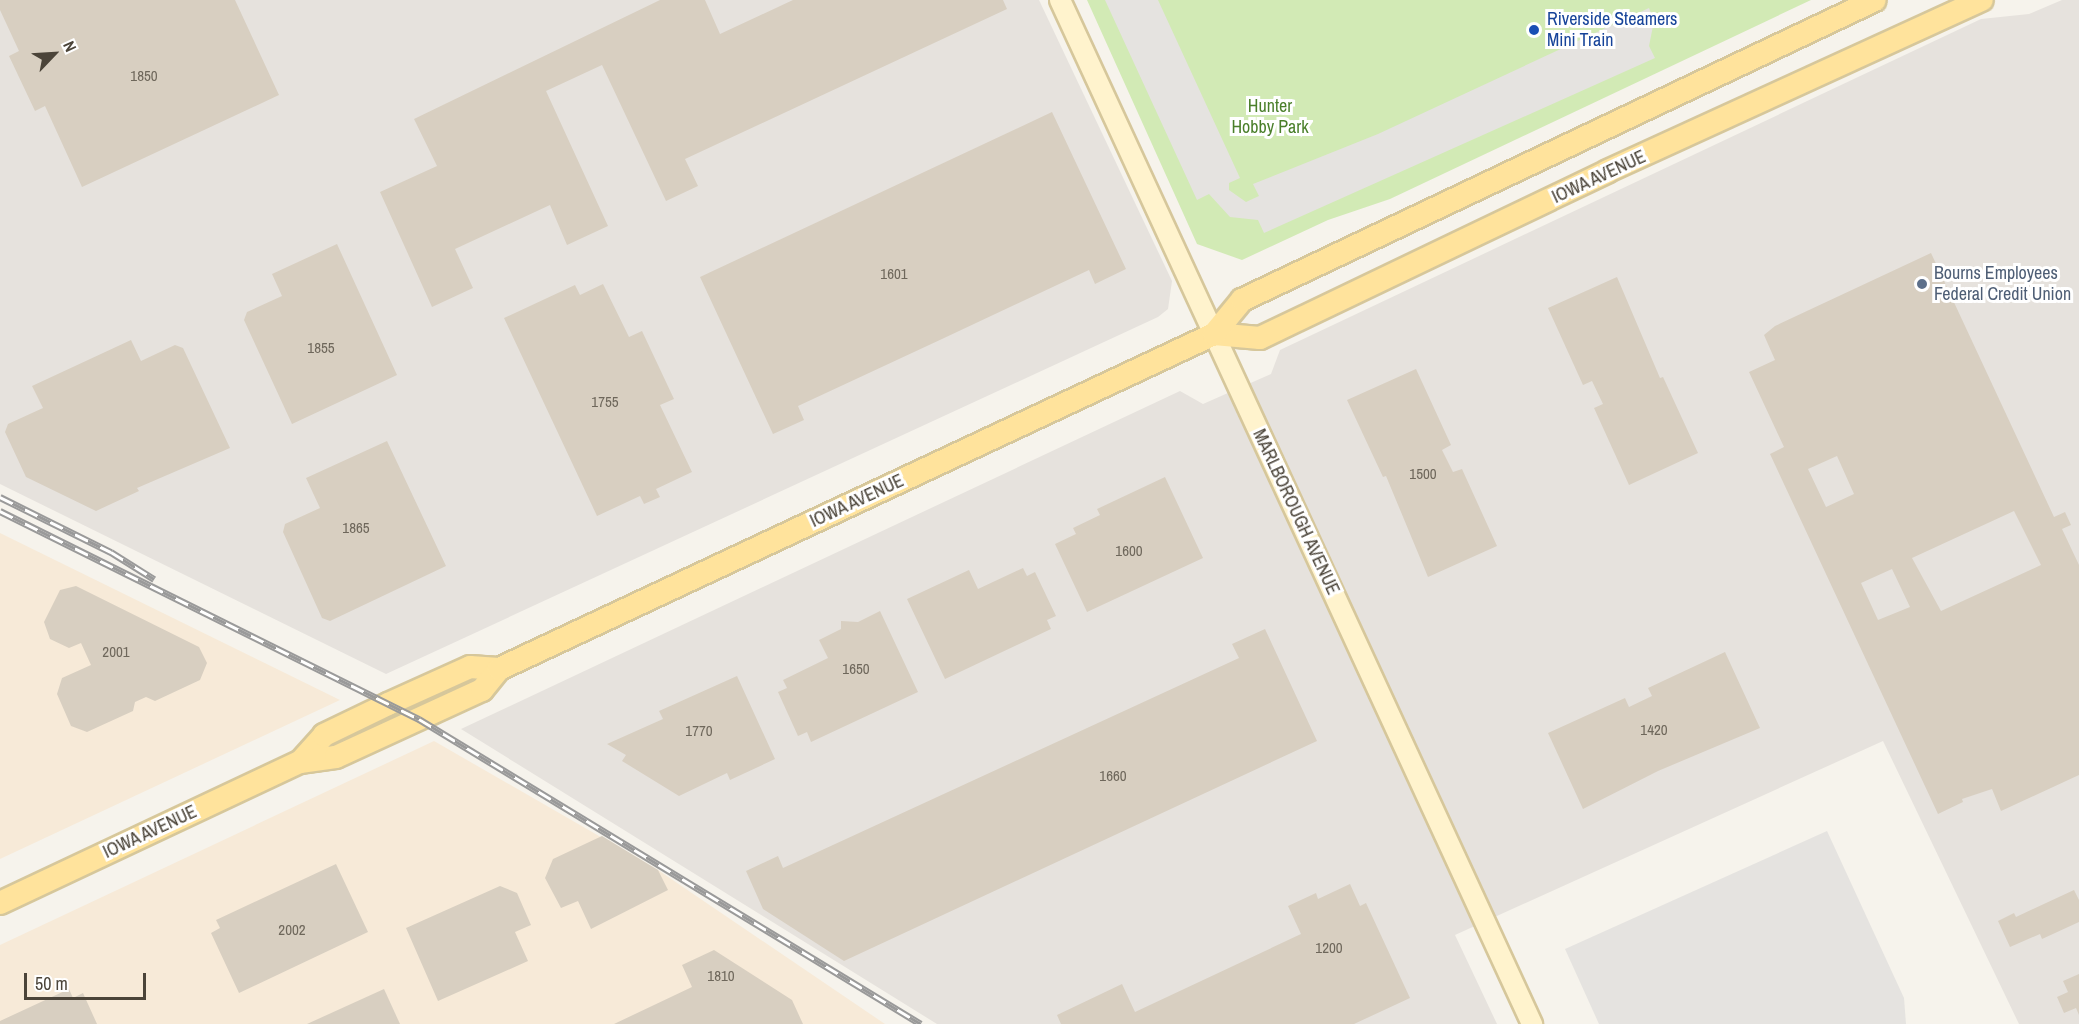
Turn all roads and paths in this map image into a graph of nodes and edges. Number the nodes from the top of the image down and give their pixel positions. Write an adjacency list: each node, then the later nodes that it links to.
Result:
1 (1060, 0): 4 (street, MARLBOROUGH AVENUE)
2 (1875, 0): 4 (main road, IOWA AVENUE)
3 (1982, 0): 4 (main road, IOWA AVENUE)
4 (1214, 334): 5 (main road, IOWA AVENUE); 6 (street, MARLBOROUGH AVENUE)
5 (0, 903)
6 (1532, 1024)

